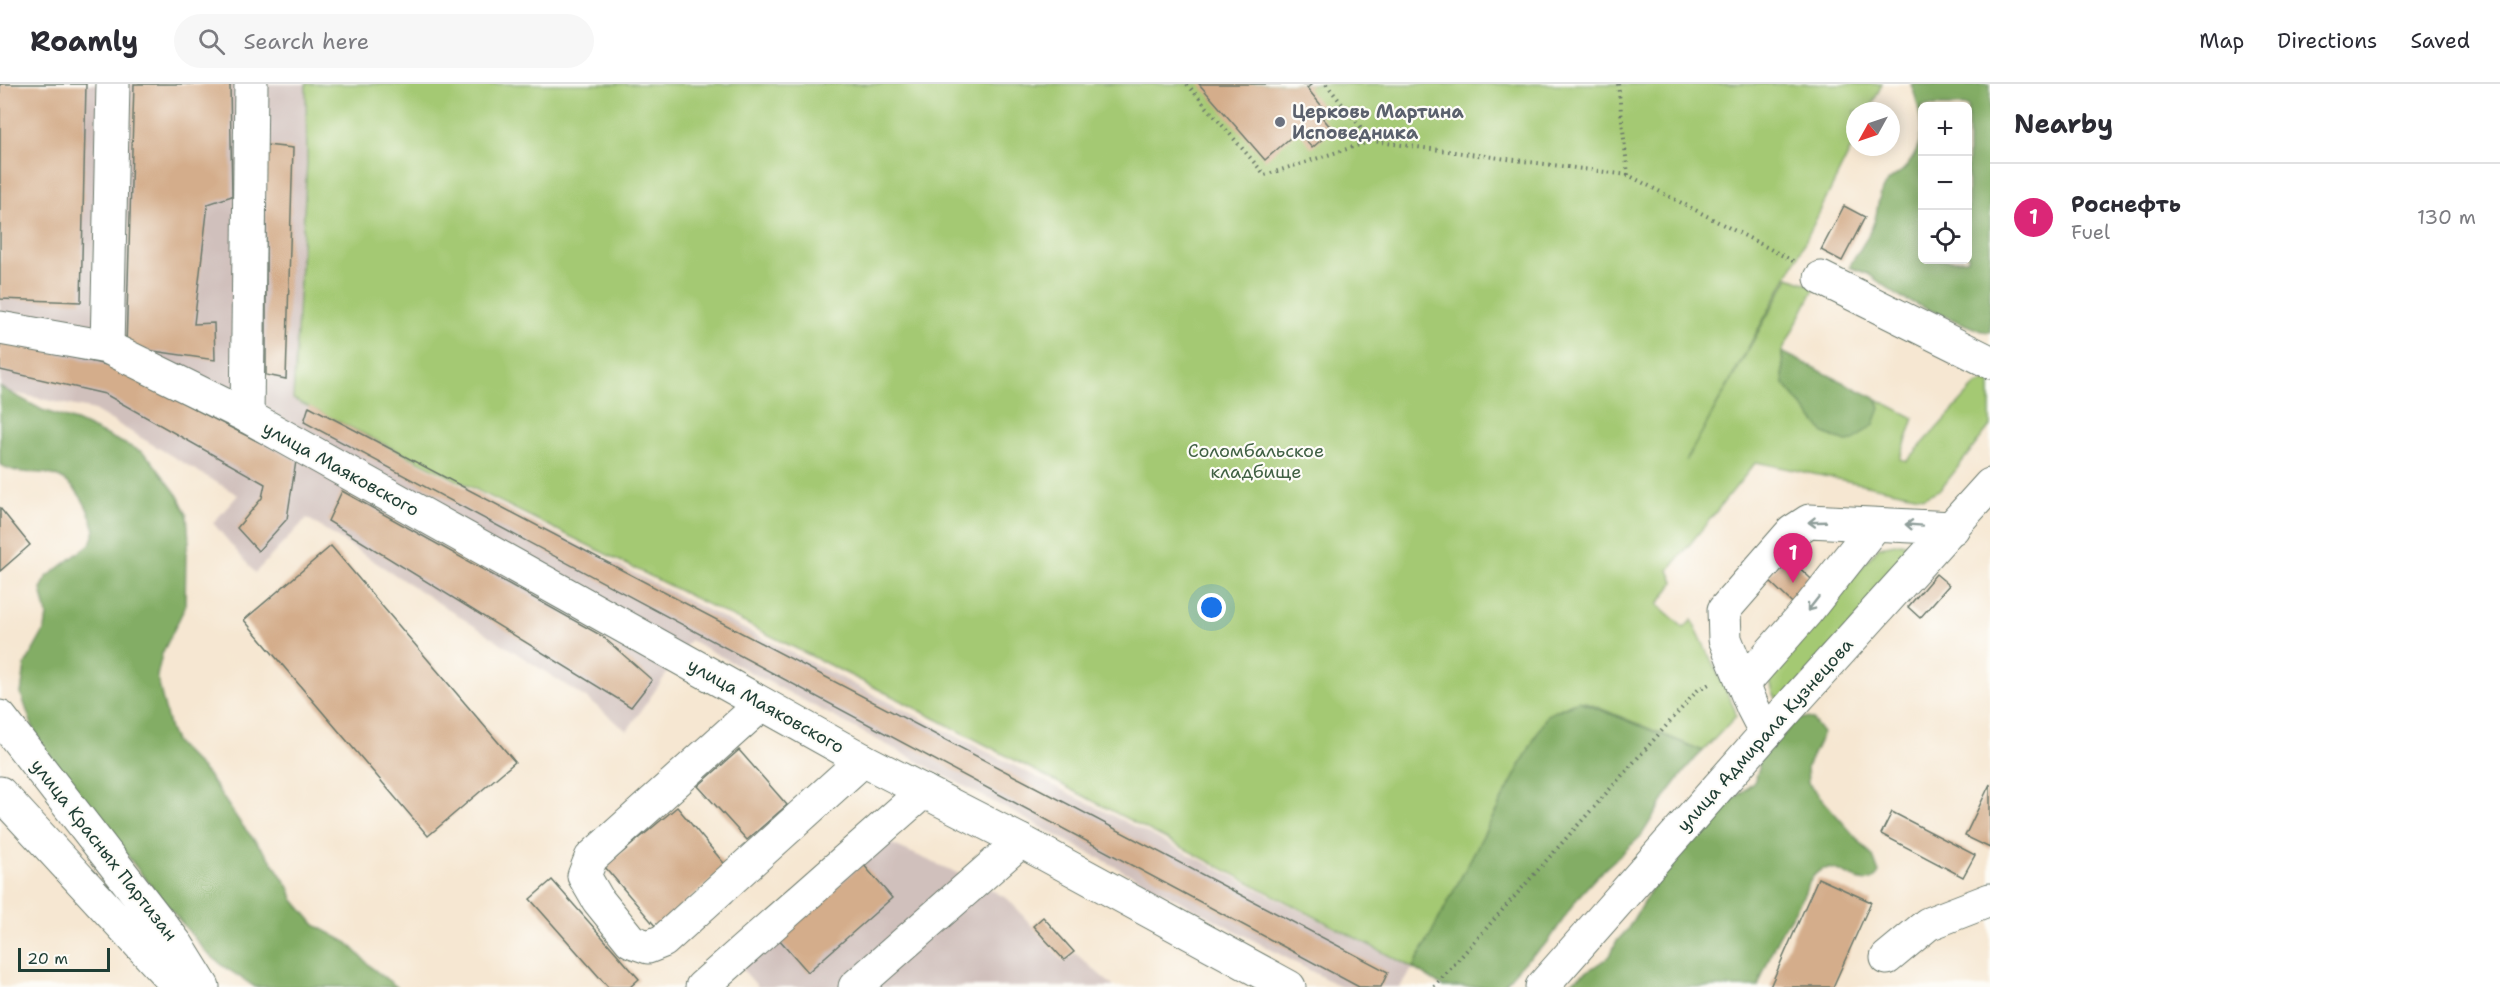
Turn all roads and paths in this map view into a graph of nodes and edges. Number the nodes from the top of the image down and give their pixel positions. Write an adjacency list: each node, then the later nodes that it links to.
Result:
1 (113, 84): 10 (main road)
2 (251, 84): 12 (main road)
3 (1187, 84): 6 (path)
4 (1326, 84): 6 (path)
5 (1618, 84): 7 (path)
6 (1372, 141): 7 (path)
7 (1628, 175): 8 (path)
8 (1821, 278): 11 (main road)
9 (0, 328): 10 (main road, улица Маяковского)
10 (107, 347): 12 (main road, улица Маяковского)
11 (1990, 362)
12 (247, 416): 17 (main road, улица Маяковского)
13 (1990, 484): 15 (main road, улица Адмирала Кузнецова)
14 (1875, 525): 15 (main road, one-way to 14); 16 (main road, one-way to 16); 16 (main road, one-way to 16)
15 (1953, 528): 19 (main road, улица Адмирала Кузнецова)
16 (1739, 675): 19 (main road); 31 (path)
17 (762, 704): 20 (main road, улица Маяковского); 20 (main road)
18 (0, 717): 27 (main road, улица Красных Партизан)
19 (1766, 733): 32 (main road, улица Адмирала Кузнецова)
20 (863, 760): 21 (main road, улица Маяковского)
21 (924, 791): 23 (main road, улица Маяковского); 28 (main road)
22 (0, 793): 26 (main road)
23 (1021, 841): 29 (main road); 30 (main road, улица Маяковского)
24 (1990, 900): 25 (main road)
25 (1887, 958)
26 (179, 987)
27 (203, 987)
28 (702, 987)
29 (855, 987)
30 (1289, 987)
31 (1434, 987)
32 (1542, 987)

